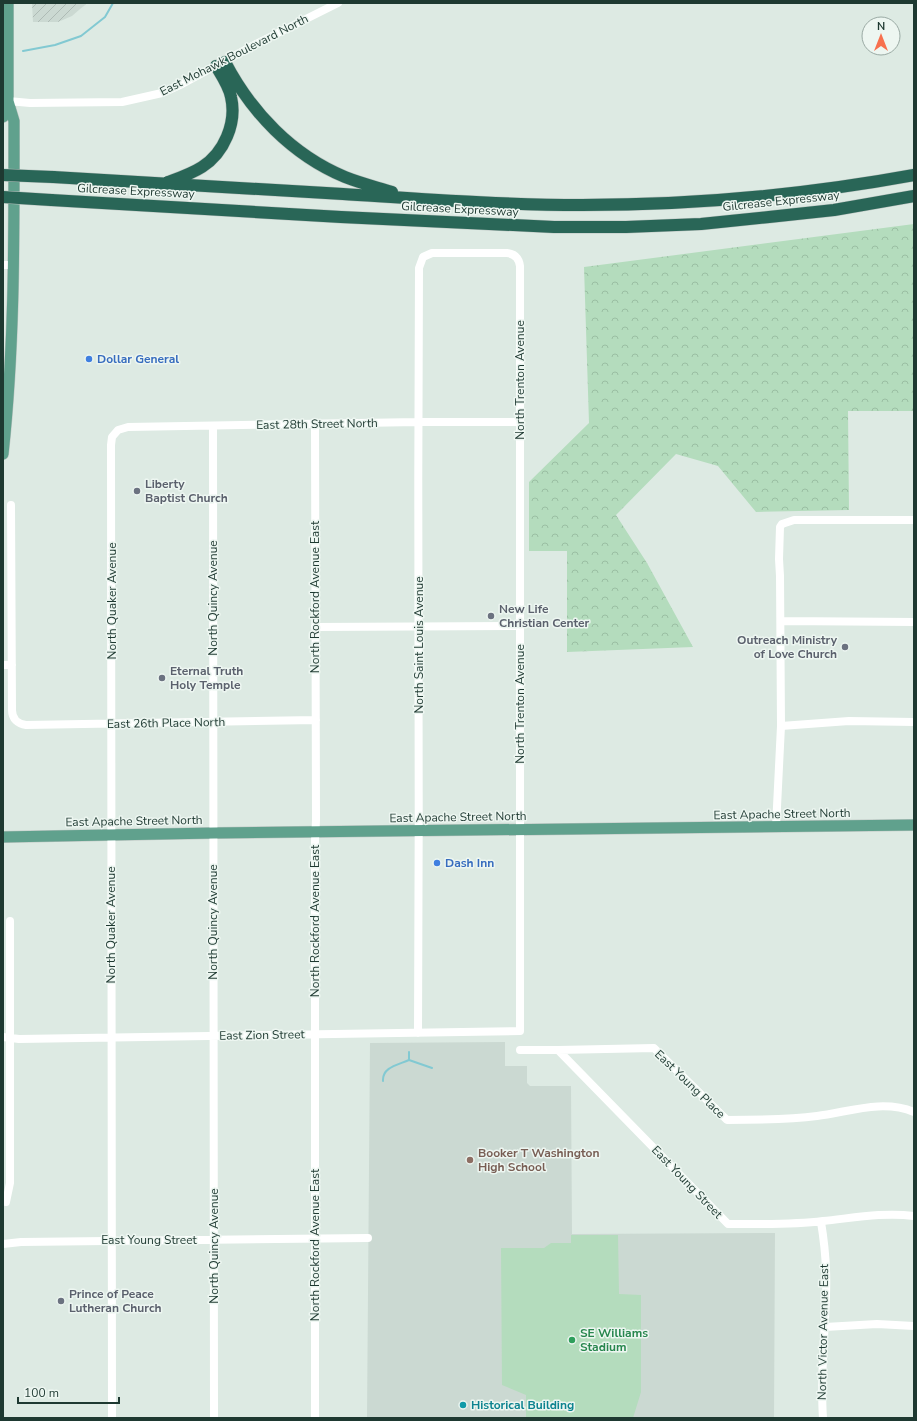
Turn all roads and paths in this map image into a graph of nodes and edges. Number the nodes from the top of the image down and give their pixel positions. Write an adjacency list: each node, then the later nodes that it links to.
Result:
1 (8, 3): 4 (main road)
2 (338, 3): 3 (street, East Mohawk Boulevard North)
3 (221, 64): 4 (street, East Mohawk Boulevard North); 8 (highway); 11 (highway)
4 (8, 101): 5 (main road); 13 (main road)
5 (3, 117)
6 (3, 175): 8 (highway, Gilcrease Expressway, bridge)
7 (914, 175): 11 (highway, Gilcrease Expressway)
8 (162, 184): 11 (highway, Gilcrease Expressway)
9 (914, 196): 10 (highway, Gilcrease Expressway, bridge)
10 (3, 197)
11 (416, 198)
12 (422, 257): 14 (street, North Saint Louis Avenue); 15 (street, North Trenton Avenue)
13 (8, 265): 19 (main road)
14 (418, 422): 15 (street, East 28th Street North); 16 (street, East 28th Street North); 27 (street, North Saint Louis Avenue)
15 (520, 422): 25 (street, North Trenton Avenue)
16 (315, 424): 17 (street, East 28th Street North); 26 (street, North Rockford Avenue East)
17 (213, 426): 18 (street, East 28th Street North); 32 (street, North Quincy Avenue)
18 (115, 432): 33 (street, North Quaker Avenue)
19 (3, 454)
20 (11, 505): 22 (street)
21 (914, 520): 23 (street)
22 (7, 563): 29 (street)
23 (781, 621): 24 (street); 34 (street)
24 (914, 622)
25 (520, 626): 27 (street); 37 (street, North Trenton Avenue)
26 (315, 627): 27 (street); 30 (street, North Rockford Avenue East)
27 (419, 627): 38 (street, North Saint Louis Avenue)
28 (3, 665): 29 (street)
29 (12, 665): 33 (street, East 26th Place North)
30 (316, 720): 32 (street, East 26th Place North); 40 (street, North Rockford Avenue East)
31 (914, 722): 34 (street)
32 (213, 723): 33 (street, East 26th Place North); 39 (street, North Quincy Avenue)
33 (112, 724): 41 (street, North Quaker Avenue)
34 (781, 726): 36 (street)
35 (914, 825): 36 (main road, East Apache Street North)
36 (776, 827): 37 (main road, East Apache Street North)
37 (521, 829): 38 (main road, East Apache Street North); 44 (street, North Trenton Avenue)
38 (420, 831): 40 (main road, East Apache Street North); 45 (street, North Saint Louis Avenue)
39 (214, 832): 40 (main road, East Apache Street North); 41 (main road, East Apache Street North); 47 (street, North Quincy Avenue)
40 (316, 832): 46 (street, North Rockford Avenue East)
41 (111, 835): 42 (main road, East Apache Street North); 48 (street, North Quaker Avenue)
42 (3, 837)
43 (10, 921): 49 (street)
44 (520, 1031): 45 (street, East Zion Street)
45 (418, 1033): 46 (street, East Zion Street)
46 (315, 1035): 47 (street, East Zion Street); 56 (street, North Rockford Avenue East)
47 (213, 1036): 48 (street, East Zion Street); 59 (street, North Quincy Avenue)
48 (112, 1037): 49 (street, East Zion Street); 58 (street, North Quaker Avenue)
49 (6, 1038): 53 (street)
50 (520, 1050): 51 (street)
51 (558, 1050): 52 (street, East Young Place); 55 (street, East Young Street)
52 (914, 1112)
53 (6, 1202)
54 (914, 1216): 55 (street, East Young Street)
55 (821, 1222): 62 (street, North Victor Avenue East)
56 (315, 1238): 57 (street, East Young Street); 59 (street, East Young Street); 65 (street, North Rockford Avenue East)
57 (368, 1238)
58 (112, 1240): 59 (street, East Young Street); 60 (street, East Young Street); 63 (street, North Quaker Avenue)
59 (214, 1240): 64 (street, North Quincy Avenue)
60 (3, 1244)
61 (914, 1326): 62 (street)
62 (825, 1327): 66 (street, North Victor Avenue East)
63 (112, 1418)
64 (214, 1418)
65 (315, 1418)
66 (823, 1418)

